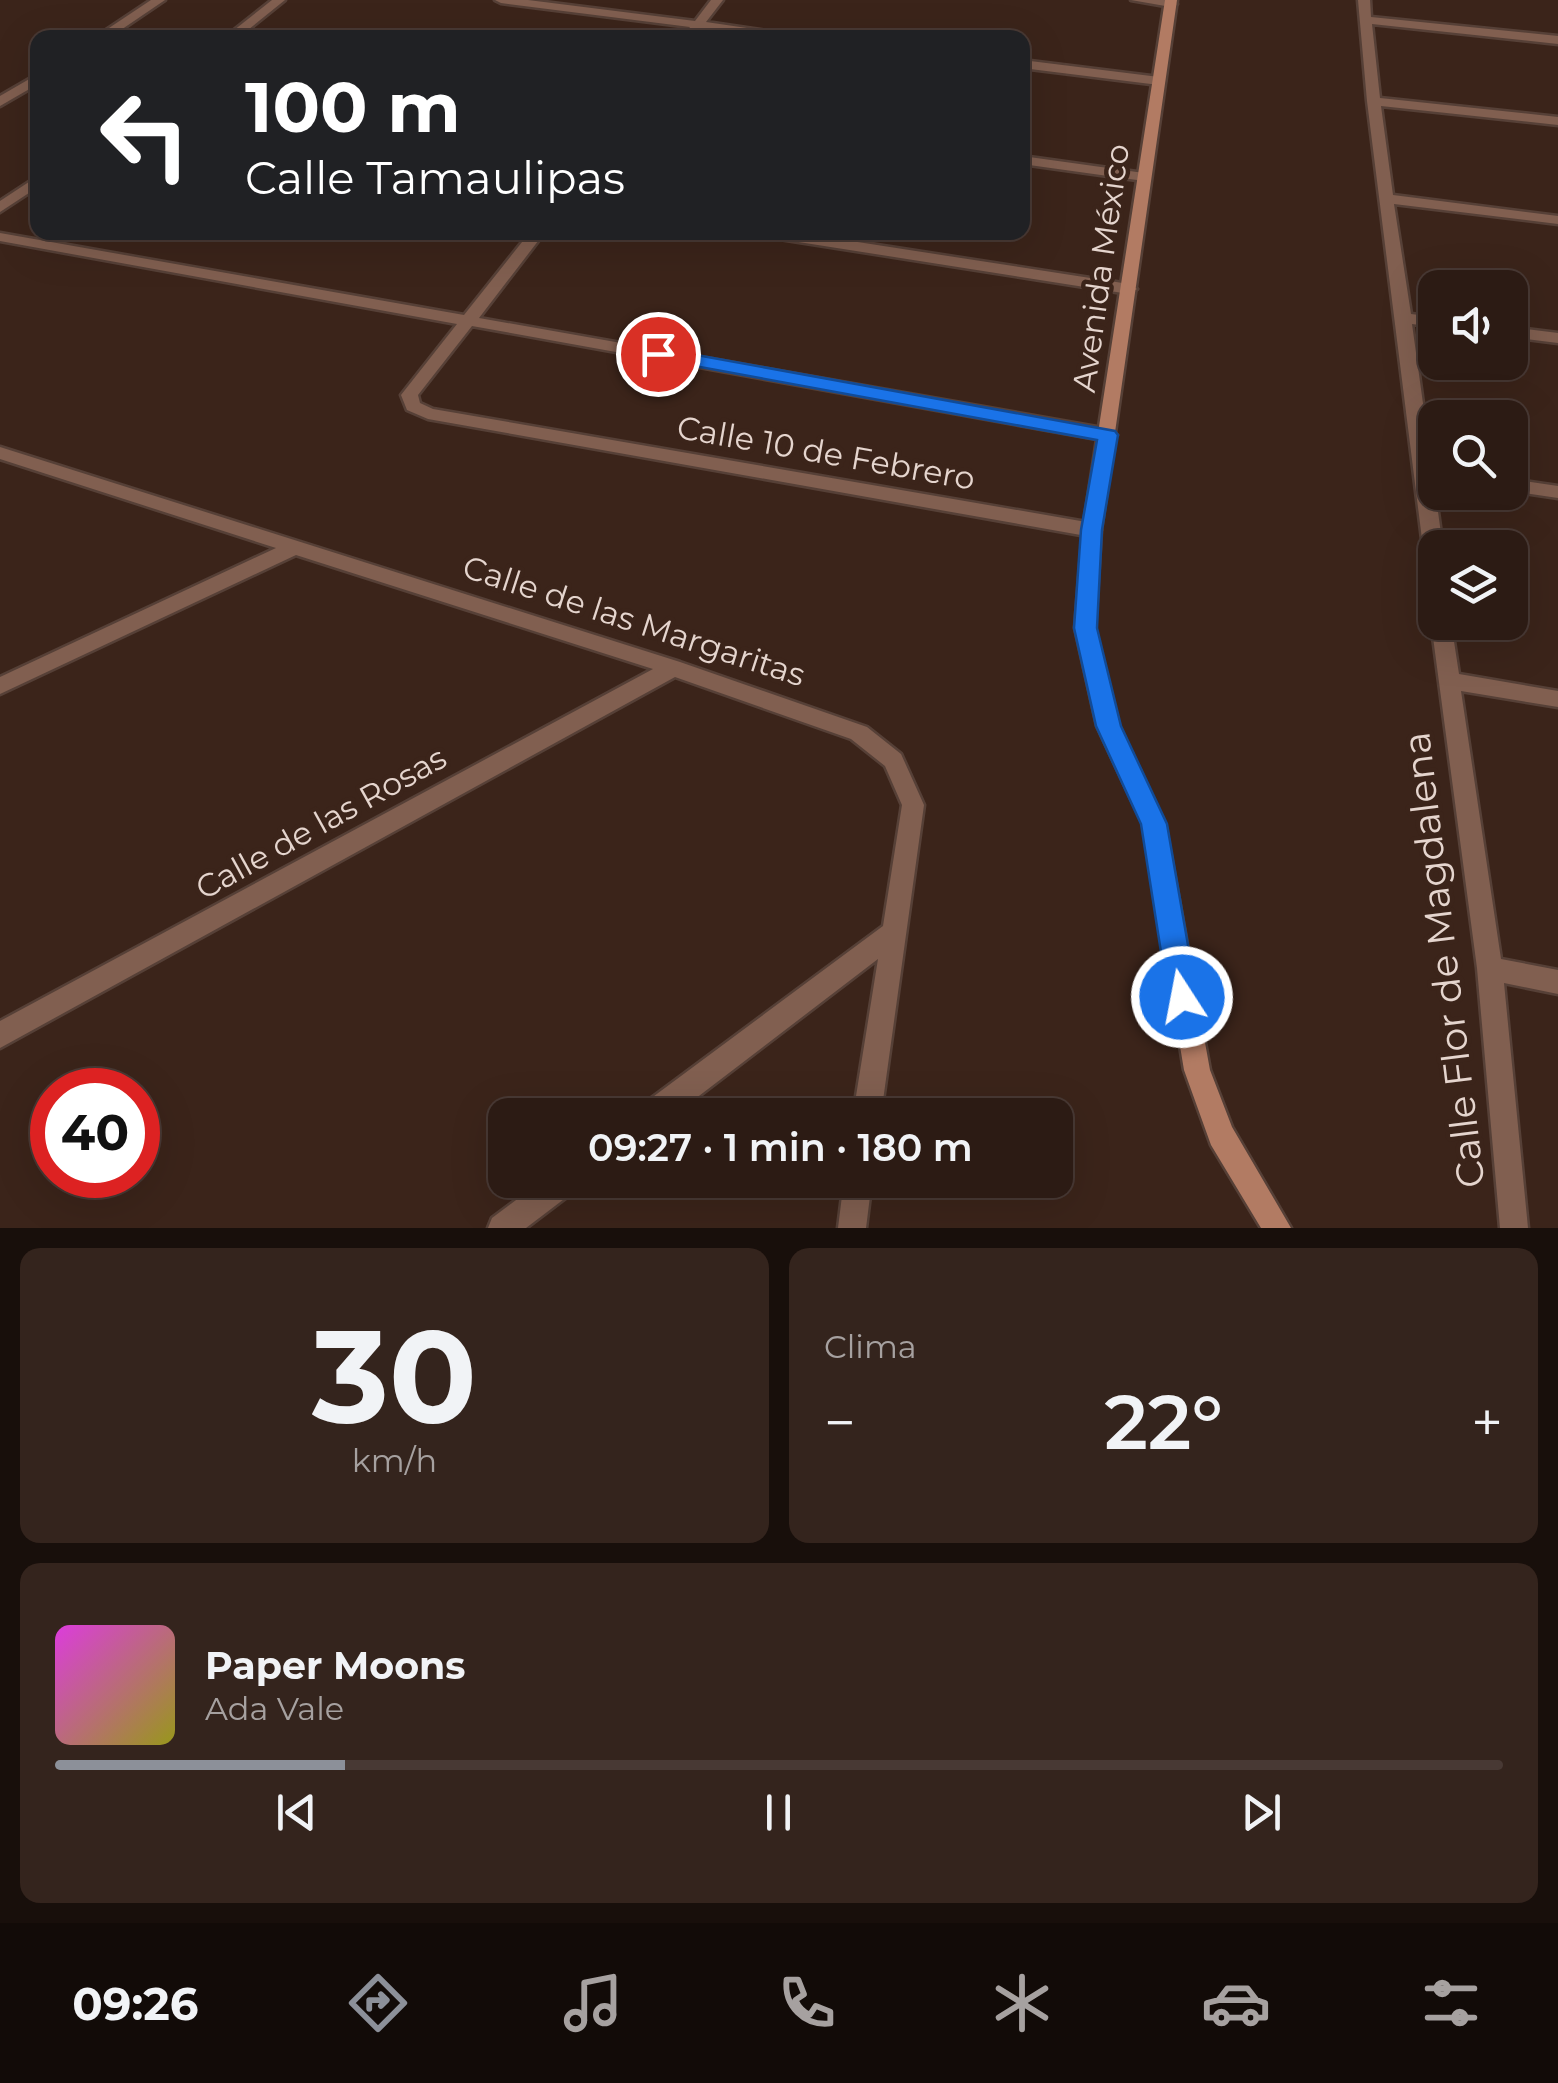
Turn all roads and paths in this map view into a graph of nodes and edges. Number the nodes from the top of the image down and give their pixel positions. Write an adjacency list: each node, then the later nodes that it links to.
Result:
1 (159, 0): 10 (street)
2 (279, 0): 11 (street)
3 (501, 0): 9 (street)
4 (717, 0): 9 (street)
5 (1138, 0): 7 (street)
6 (1364, 0): 8 (street)
7 (1171, 2): 16 (street, Avenida México)
8 (1366, 20): 14 (street); 18 (street)
9 (698, 24): 12 (street); 13 (street)
10 (112, 30)
11 (240, 30)
12 (694, 30)
13 (745, 30)
14 (1558, 40)
15 (1030, 65): 16 (street)
16 (1159, 81): 22 (street, Avenida México)
17 (30, 83): 19 (street)
18 (1373, 101): 20 (street); 24 (street)
19 (0, 102)
20 (1558, 120)
21 (1030, 161): 22 (street)
22 (1144, 177): 30 (street, Avenida México)
23 (30, 186): 25 (street)
24 (1389, 199): 26 (street); 31 (street)
25 (0, 208)
26 (1558, 220)
27 (0, 237): 32 (street)
28 (532, 240): 32 (street, Calle 10 de Febrero)
29 (813, 240): 30 (street)
30 (1130, 289): 37 (street, Avenida México)
31 (1405, 318): 33 (street); 36 (street)
32 (470, 320): 37 (street); 41 (street, Calle 10 de Febrero)
33 (1418, 320)
34 (1528, 334): 35 (street)
35 (1558, 338)
36 (1418, 400)
37 (1108, 435): 41 (street, Avenida México)
38 (0, 453): 42 (street, Calle de las Margaritas)
39 (1528, 487): 40 (street)
40 (1558, 492)
41 (1092, 530): 58 (street, Avenida México)
42 (292, 548): 44 (street, Calle de las Margaritas); 46 (street)
43 (1443, 640): 45 (street, Calle Flor de Magdalena)
44 (673, 668): 48 (street, Calle de las Margaritas); 51 (street, Calle de las Rosas)
45 (1447, 680): 47 (street); 49 (street, Calle Flor de Magdalena)
46 (0, 686)
47 (1558, 700)
48 (891, 934): 52 (street); 53 (street, Calle de las Margaritas)
49 (1490, 968): 50 (street); 59 (street, Calle Flor de Magdalena)
50 (1558, 982)
51 (0, 1034)
52 (674, 1098)
53 (869, 1098)
54 (542, 1198): 56 (street)
55 (856, 1198): 57 (street)
56 (502, 1228)
57 (852, 1228)
58 (1277, 1228)
59 (1514, 1228)

